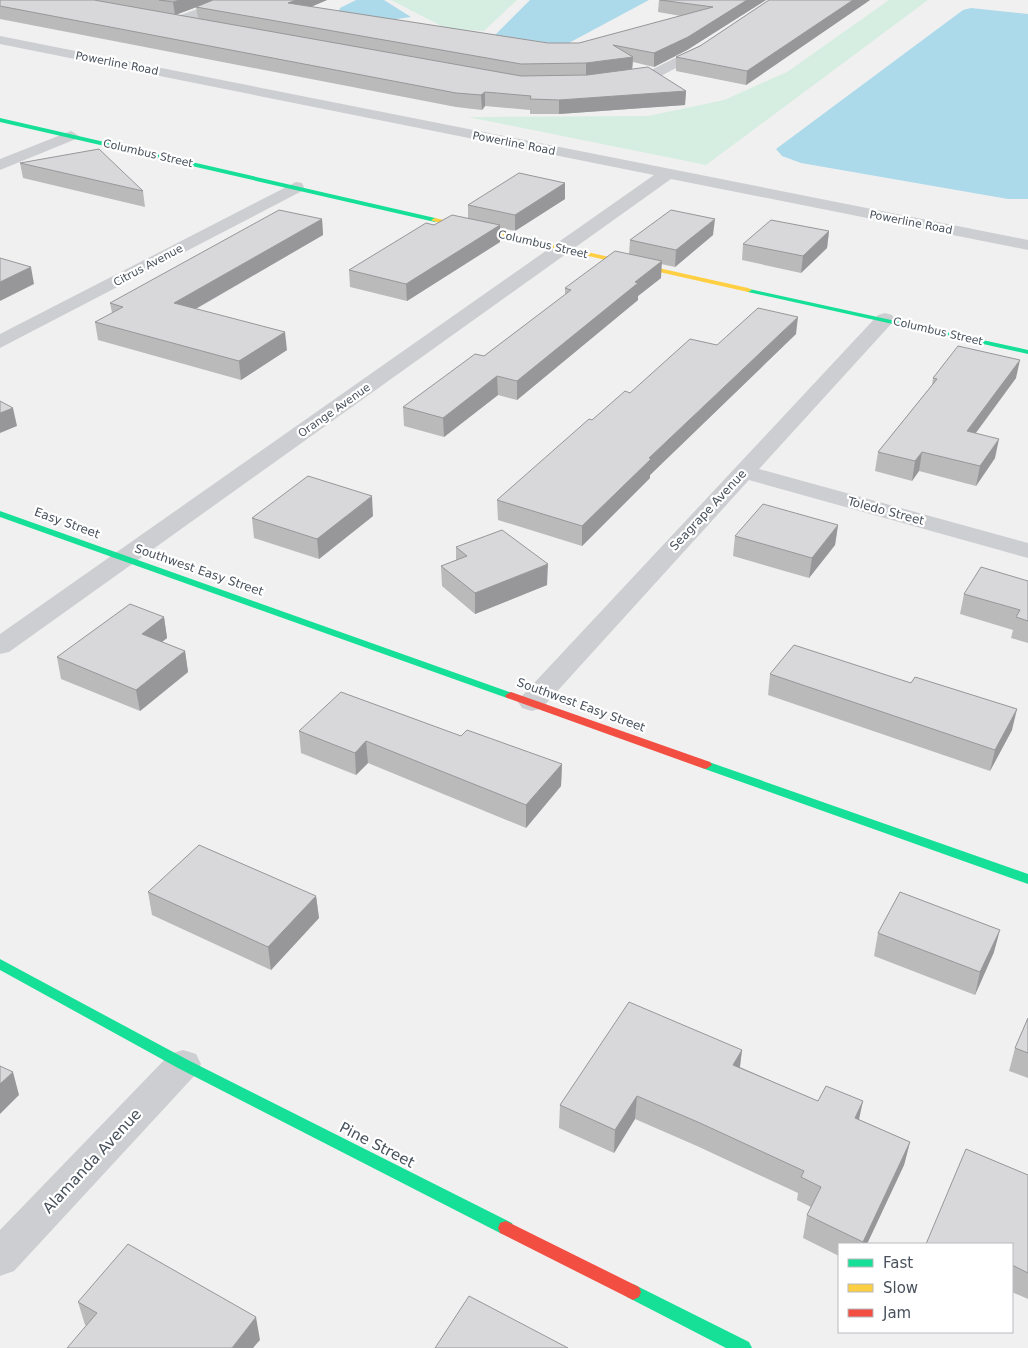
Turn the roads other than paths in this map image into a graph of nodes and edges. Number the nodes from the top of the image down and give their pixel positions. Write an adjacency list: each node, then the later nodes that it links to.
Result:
1 (234, 0): 2 (street)
2 (207, 26)
3 (723, 35): 5 (street)
4 (0, 40): 9 (street, Powerline Road)
5 (605, 80)
6 (0, 120): 7 (street, Columbus Street)
7 (71, 136): 8 (street); 10 (street, Columbus Street)
8 (0, 165)
9 (668, 174): 11 (street, Powerline Road); 12 (street, Orange Avenue)
10 (296, 187): 12 (street, Columbus Street); 14 (street, Citrus Avenue)
11 (1028, 245)
12 (562, 249): 13 (street, Columbus Street); 19 (street, Orange Avenue)
13 (885, 319): 15 (street, Columbus Street); 16 (street, Seagrape Avenue)
14 (0, 342)
15 (1028, 352)
16 (744, 472): 18 (street, Toledo Street); 21 (street, Seagrape Avenue)
17 (0, 514): 19 (street, Easy Street)
18 (1028, 550)
19 (124, 559): 20 (street, Orange Avenue); 21 (street, Southwest Easy Street)
20 (0, 646)
21 (532, 702): 22 (street, Southwest Easy Street)
22 (1028, 879)
23 (0, 964): 24 (street, Pine Street)
24 (183, 1064): 25 (street, Alamanda Avenue); 26 (street, Pine Street)
25 (0, 1258)
26 (743, 1348)

